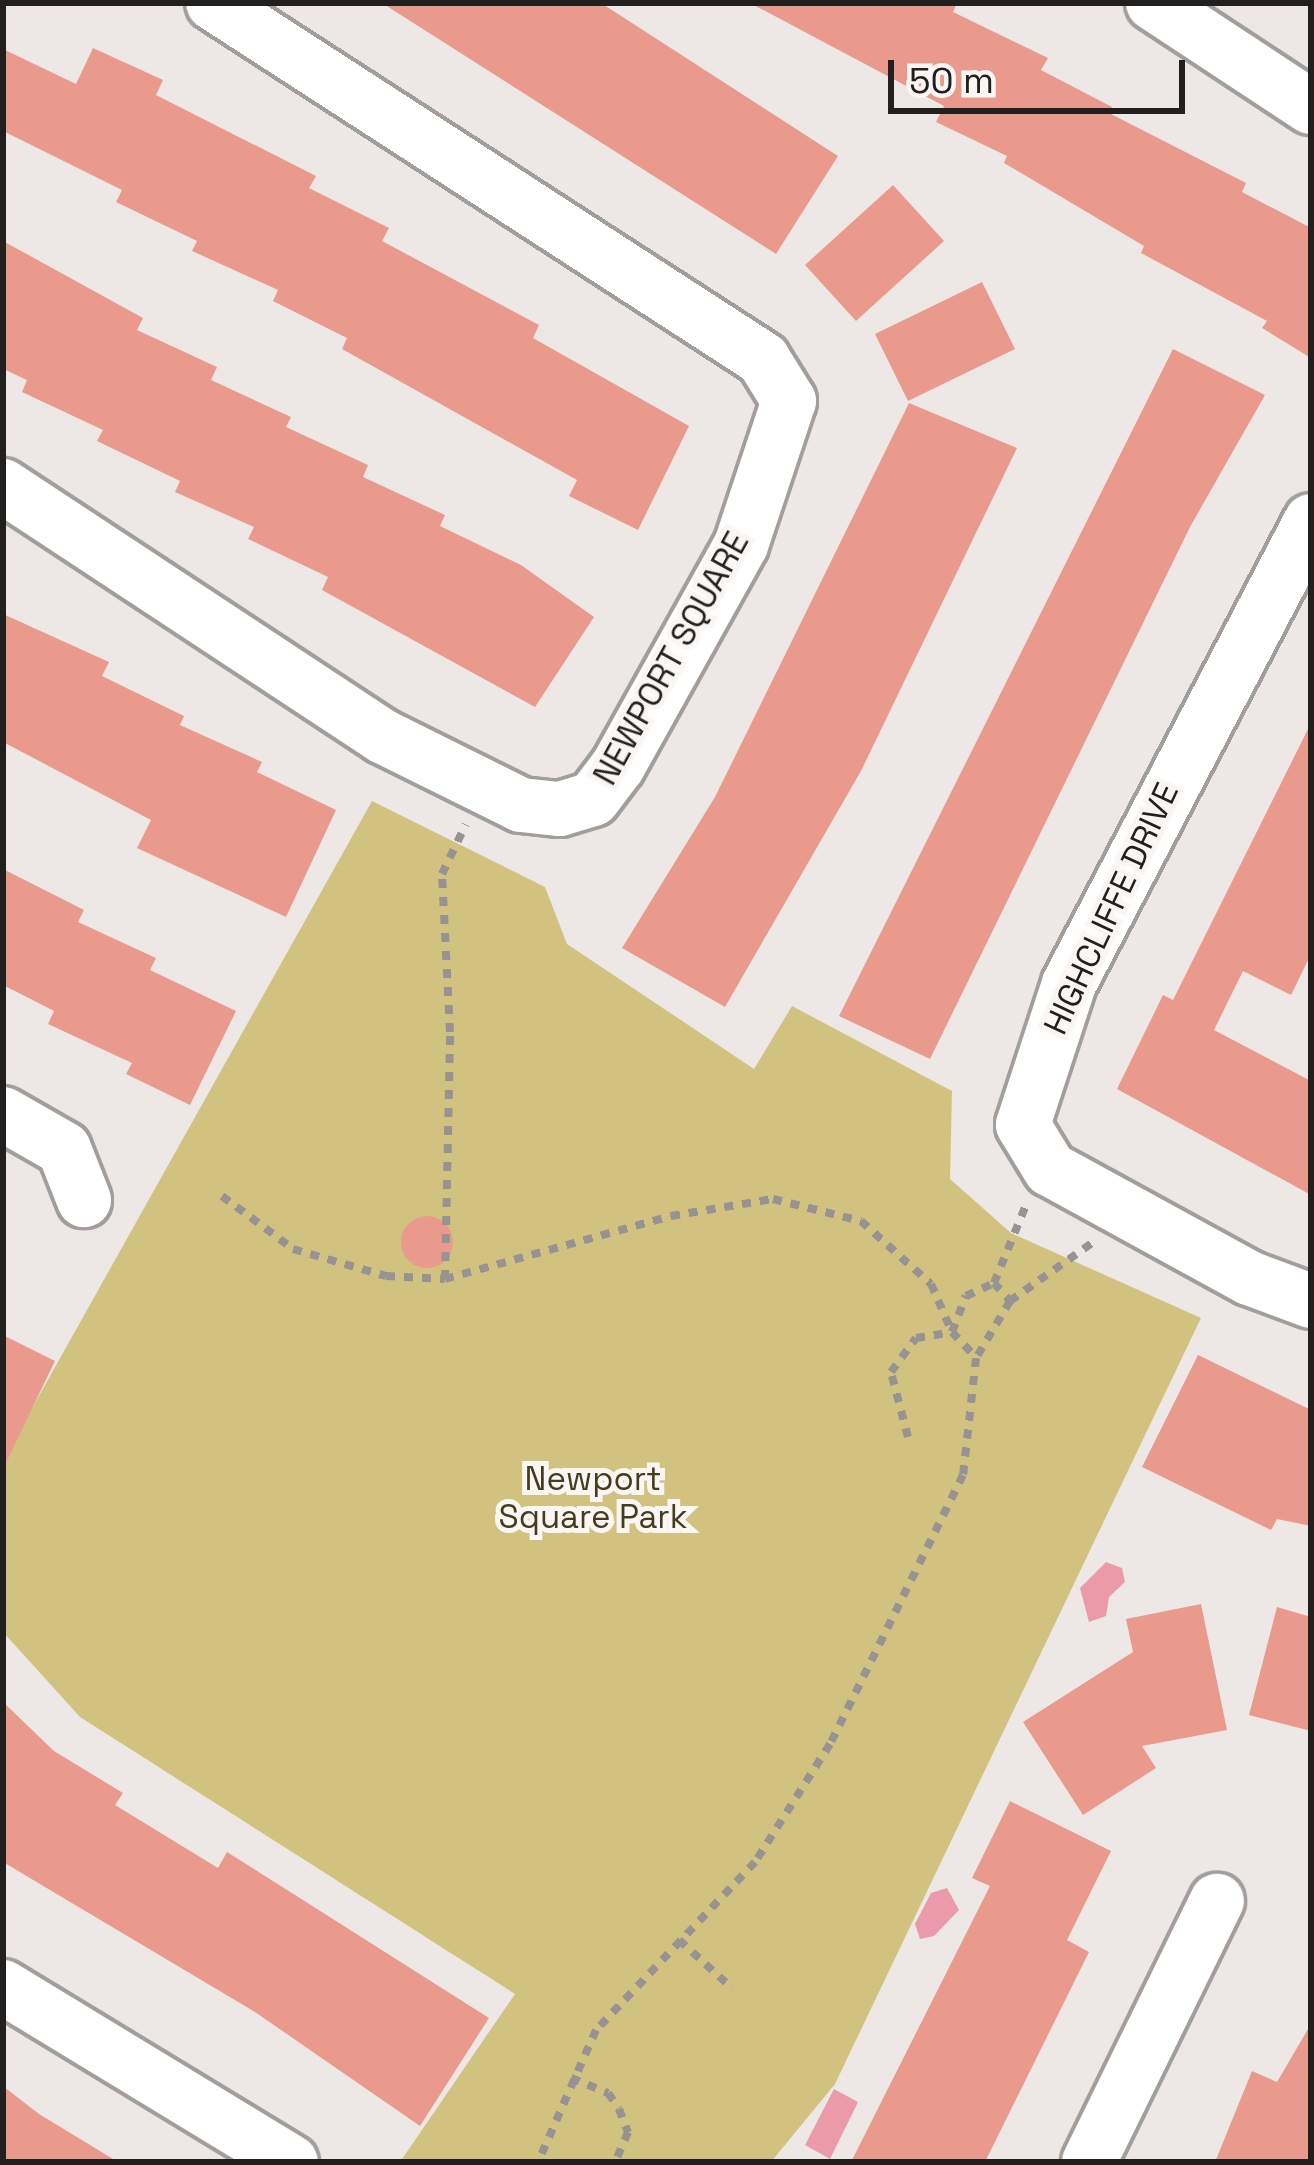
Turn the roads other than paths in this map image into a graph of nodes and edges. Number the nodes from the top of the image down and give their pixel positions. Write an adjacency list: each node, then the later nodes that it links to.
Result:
1 (213, 3): 4 (street, NEWPORT SQUARE)
2 (1153, 3): 3 (street)
3 (1311, 107)
4 (3, 486)
5 (1311, 521): 8 (street, HIGHCLIFFE DRIVE)
6 (3, 1114): 7 (street)
7 (84, 1200)
8 (1311, 1301)
9 (1217, 1901): 12 (street)
10 (3, 1987): 11 (street)
11 (291, 2162)
12 (1089, 2162)

